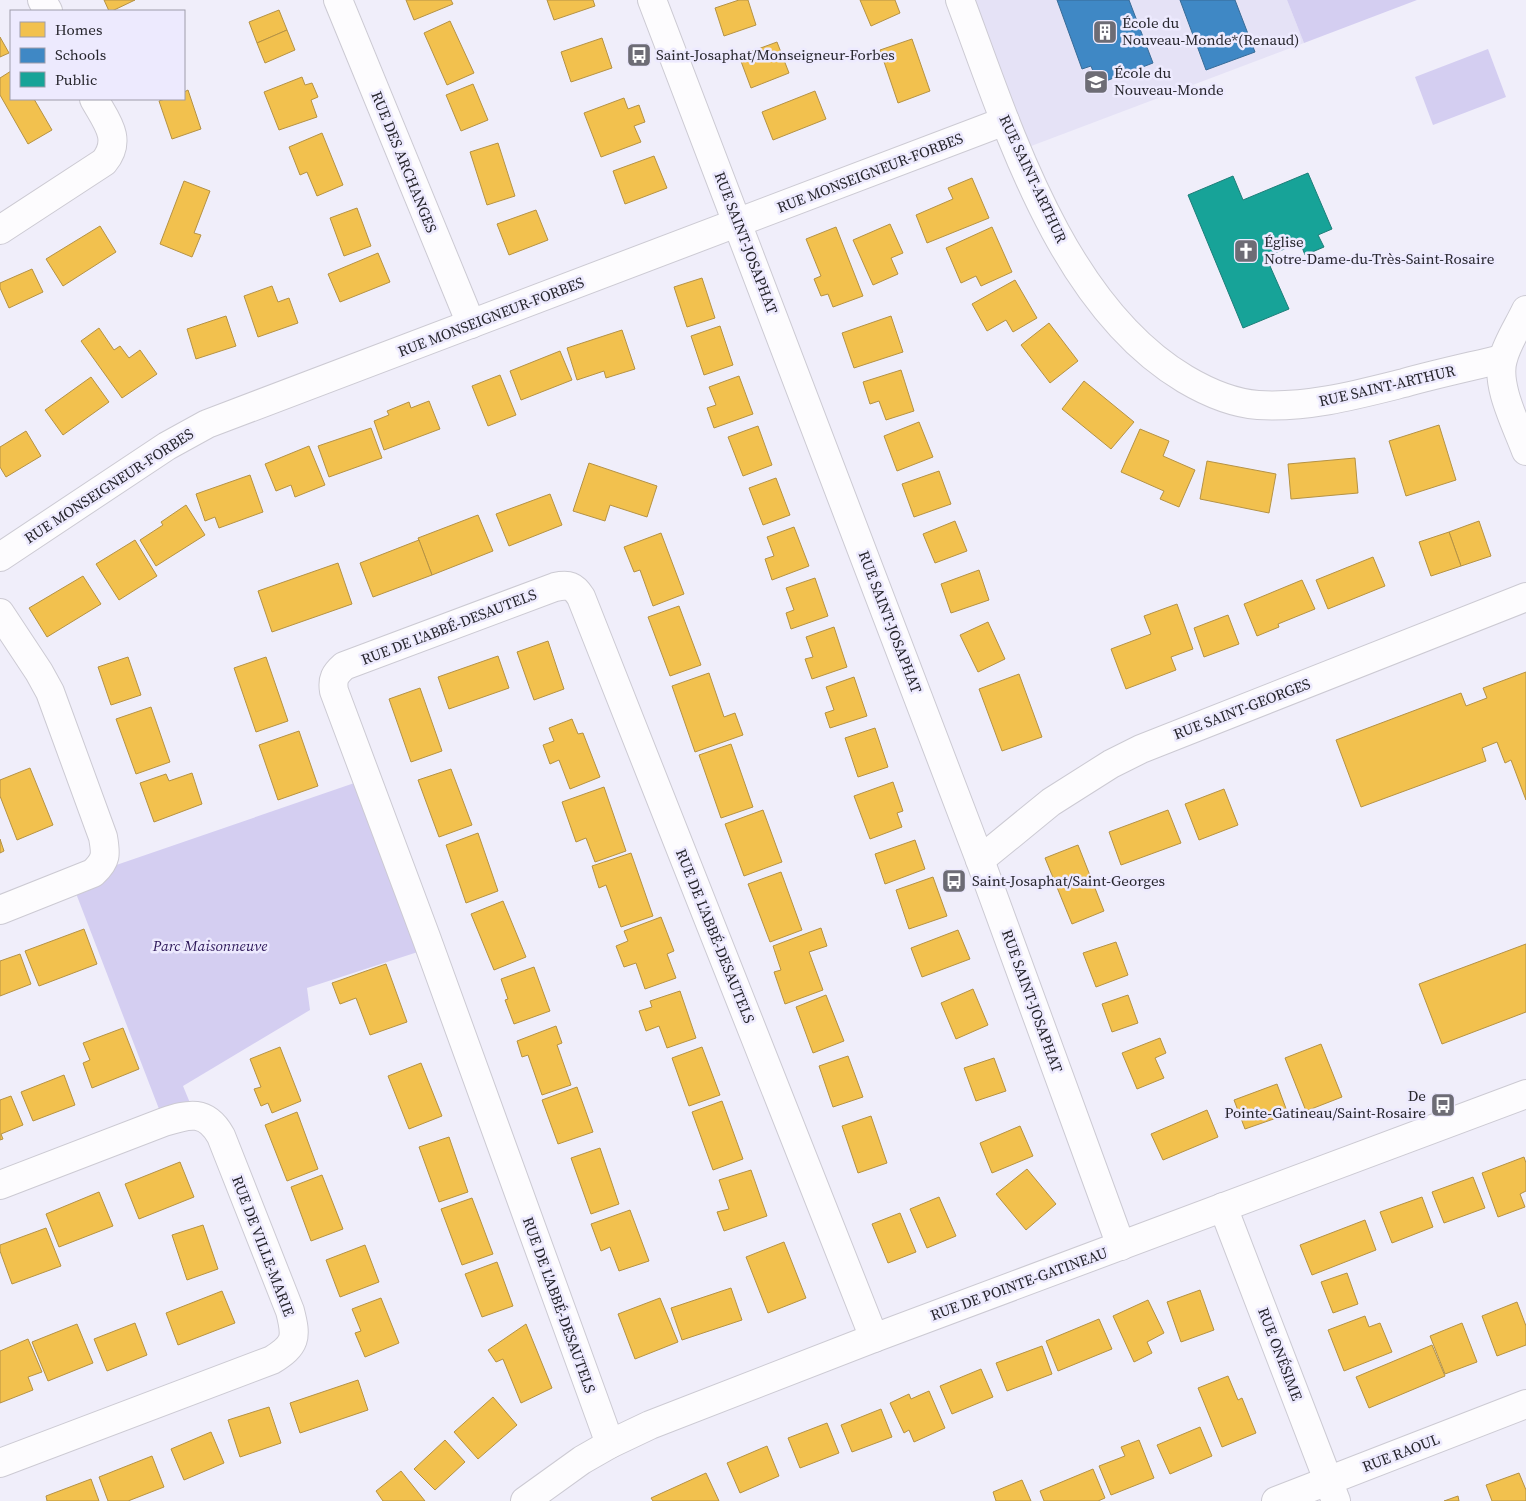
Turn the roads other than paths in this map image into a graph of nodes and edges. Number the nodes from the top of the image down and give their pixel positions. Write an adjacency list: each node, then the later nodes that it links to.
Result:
1 (338, 0): 9 (street, RUE DES ARCHANGES)
2 (652, 0): 6 (street, RUE SAINT-JOSAPHAT)
3 (960, 0): 5 (street, RUE SAINT-ARTHUR)
4 (95, 100): 7 (street)
5 (1005, 121): 6 (street, RUE MONSEIGNEUR-FORBES); 10 (street, RUE SAINT-ARTHUR)
6 (738, 223): 9 (street, RUE MONSEIGNEUR-FORBES); 15 (street, RUE SAINT-JOSAPHAT)
7 (0, 230)
8 (1526, 310): 10 (street)
9 (471, 324): 12 (street, RUE MONSEIGNEUR-FORBES)
10 (1502, 359): 11 (street)
11 (1526, 451)
12 (0, 557)
13 (1526, 598): 15 (street, RUE SAINT-GEORGES)
14 (0, 613): 16 (street)
15 (980, 860): 20 (street, RUE SAINT-JOSAPHAT)
16 (0, 910)
17 (1526, 1094): 19 (street, RUE DE POINTE-GATINEAU)
18 (0, 1185): 24 (street, RUE DE VILLE-MARIE)
19 (1223, 1207): 20 (street, RUE DE POINTE-GATINEAU); 25 (street, RUE ONÉSIME)
20 (1121, 1246): 21 (street, RUE DE POINTE-GATINEAU)
21 (874, 1338): 23 (street, RUE DE POINTE-GATINEAU); 23 (street, RUE DE L'ABBÉ-DESAUTELS)
22 (1526, 1404): 25 (street, RUE RAOUL)
23 (610, 1444): 26 (street, RUE DE POINTE-GATINEAU)
24 (0, 1463)
25 (1333, 1491): 27 (street, RUE RAOUL)
26 (526, 1501)
27 (1276, 1501)

